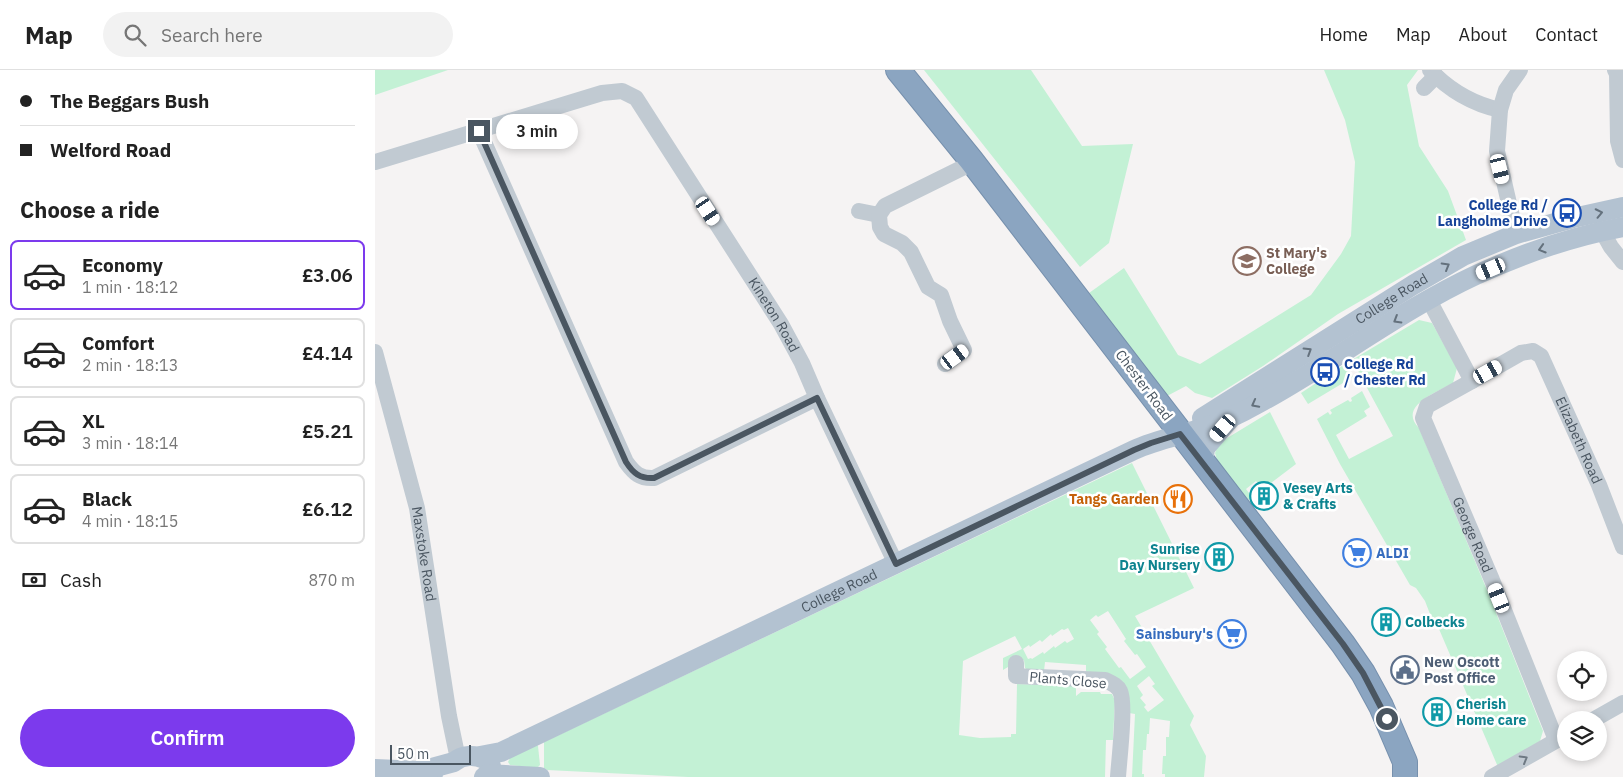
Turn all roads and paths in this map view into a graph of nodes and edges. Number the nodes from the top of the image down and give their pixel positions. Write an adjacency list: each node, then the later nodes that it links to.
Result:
1 (898, 70): 8 (highway, Chester Road)
2 (1520, 70): 5 (street)
3 (1618, 73): 7 (street)
4 (1430, 78): 5 (street)
5 (1500, 110): 15 (street)
6 (479, 131): 9 (street); 22 (street, Kineton Road); 22 (street)
7 (1617, 154)
8 (971, 160): 12 (street); 24 (highway, Chester Road)
9 (375, 162)
10 (1623, 208): 15 (main road, College Road, one-way to 10)
11 (859, 211): 12 (street)
12 (879, 215): 20 (street)
13 (1623, 227): 14 (main road, College Road)
14 (1602, 231): 16 (street); 17 (main road, College Road, one-way to 17)
15 (1516, 234): 24 (main road, College Road, one-way to 15)
16 (1623, 262)
17 (1429, 300): 21 (street); 23 (main road, College Road, one-way to 23)
18 (375, 352): 35 (street, Maxstoke Road)
19 (1521, 353): 21 (street, George Road); 26 (street, Elizabeth Road)
20 (945, 364)
21 (1472, 381): 31 (street, George Road)
22 (817, 398): 27 (street, Kineton Road)
23 (1233, 416): 24 (main road, College Road); 25 (main road, College Road)
24 (1180, 434): 25 (highway, Chester Road); 27 (main road, College Road)
25 (1203, 464): 36 (highway, Chester Road)
26 (1623, 546)
27 (896, 564): 34 (main road, College Road)
28 (1012, 672): 38 (street, Plants Close)
29 (1623, 703): 30 (street)
30 (1607, 712)
31 (1557, 728)
32 (1557, 739): 39 (street, one-way to 32)
33 (375, 769): 35 (main road)
34 (485, 769): 35 (main road); 37 (main road)
35 (442, 771)
36 (1409, 772)
37 (540, 777)
38 (1118, 777)
39 (1492, 777)

